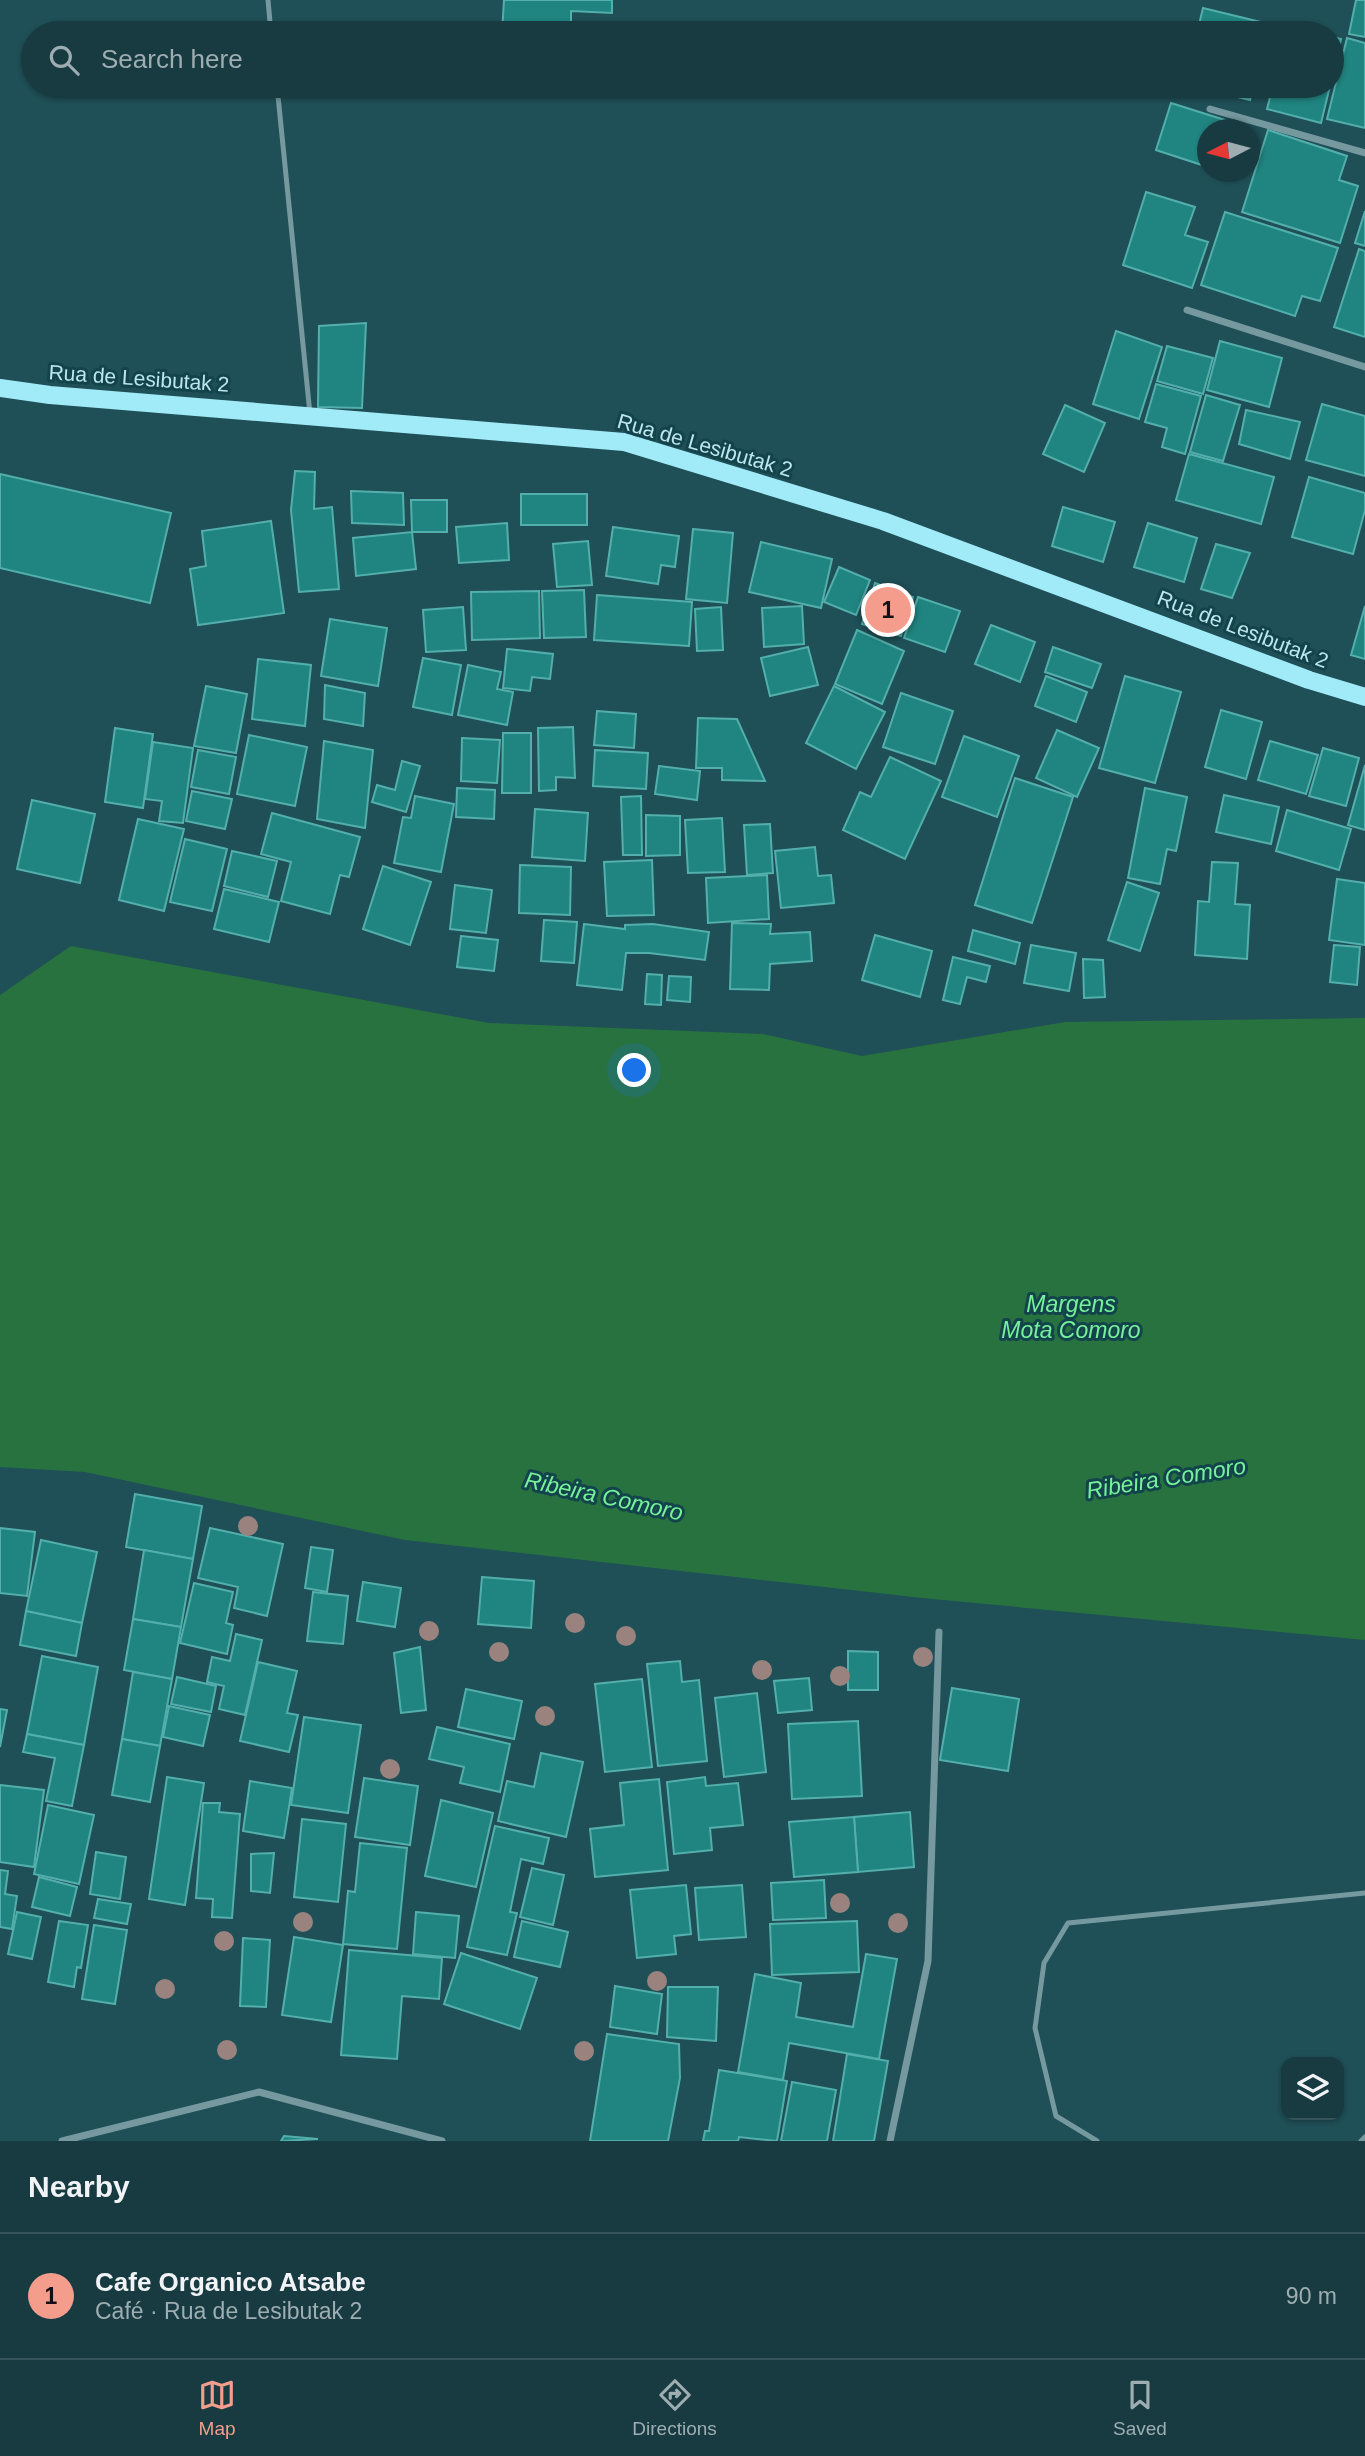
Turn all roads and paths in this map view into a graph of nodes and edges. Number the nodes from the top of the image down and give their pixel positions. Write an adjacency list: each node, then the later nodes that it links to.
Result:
1 (268, 0): 2 (lane)
2 (270, 21)
3 (277, 98): 9 (lane)
4 (1210, 109): 5 (street)
5 (1365, 152)
6 (1187, 310): 7 (street)
7 (1365, 367)
8 (0, 388): 9 (main road, Rua de Lesibutak 2)
9 (310, 414): 10 (main road, Rua de Lesibutak 2)
10 (1365, 696)
11 (939, 1632): 16 (street)
12 (1365, 1893): 17 (lane)
13 (1365, 2137): 18 (lane)
14 (62, 2141): 15 (street)
15 (442, 2141)
16 (890, 2141)
17 (1097, 2141)
18 (1361, 2141)

